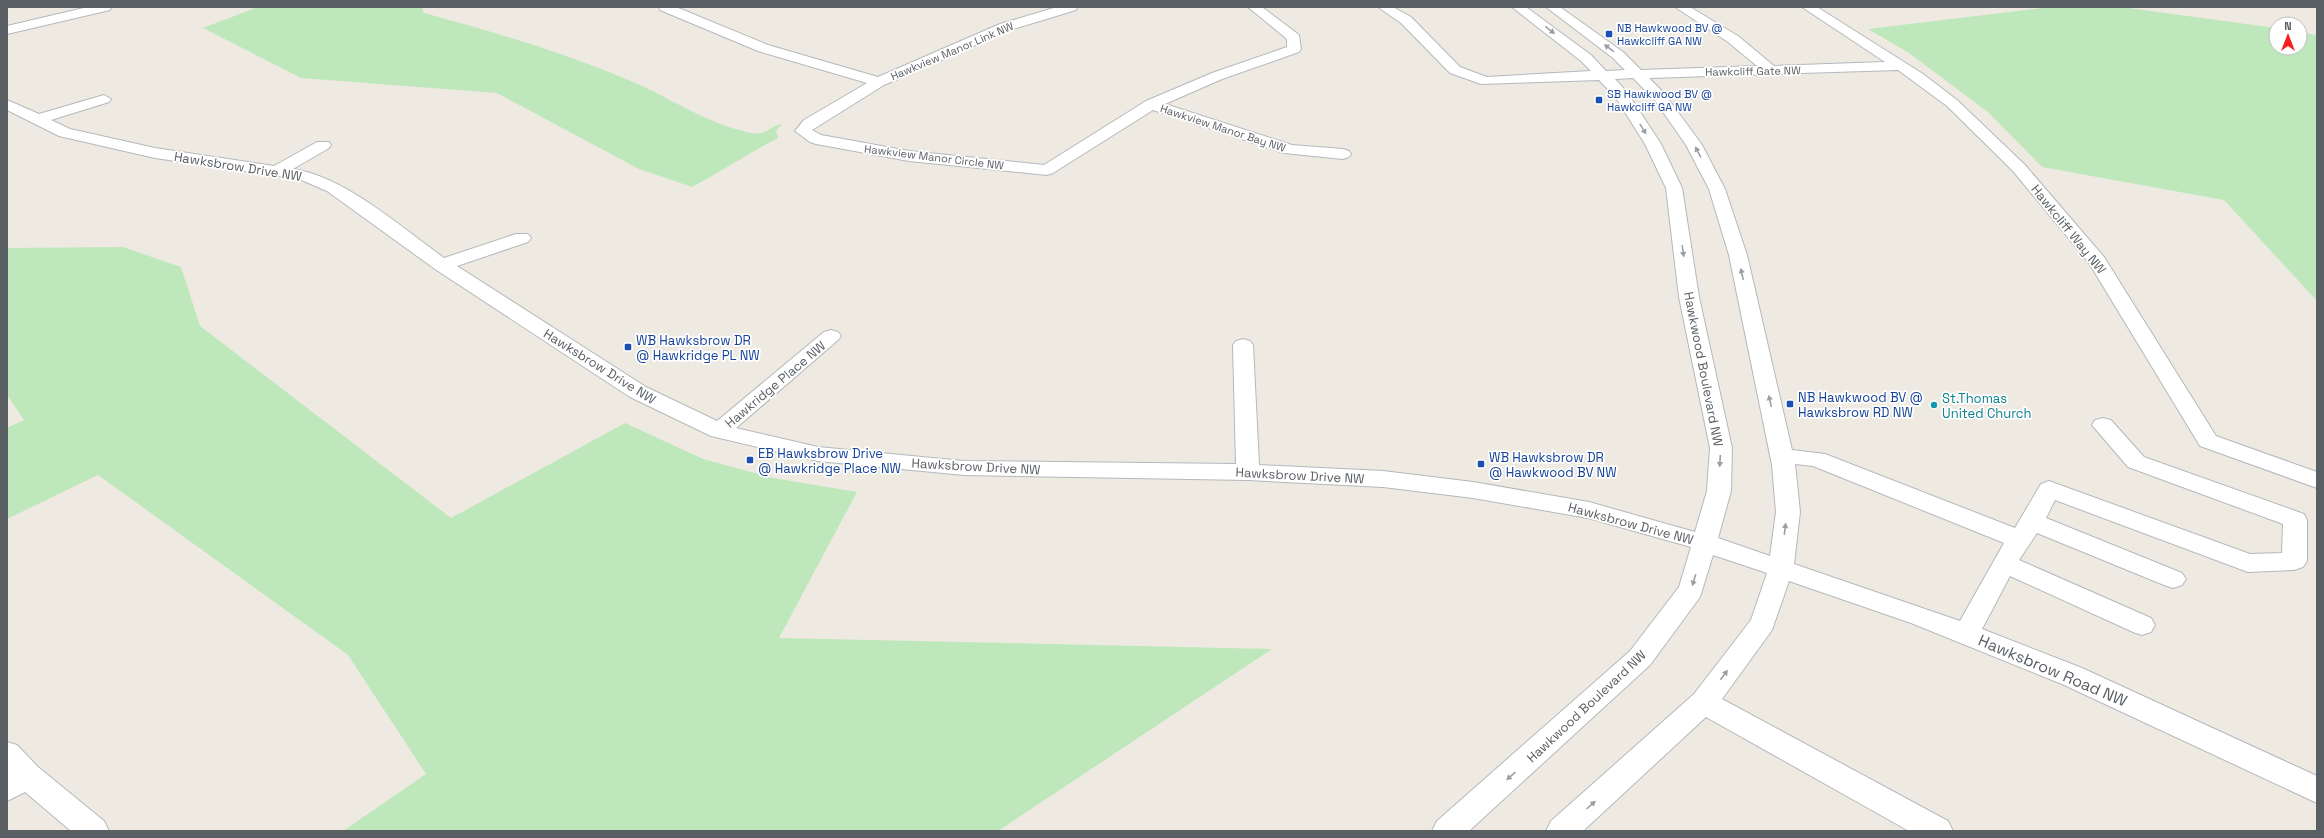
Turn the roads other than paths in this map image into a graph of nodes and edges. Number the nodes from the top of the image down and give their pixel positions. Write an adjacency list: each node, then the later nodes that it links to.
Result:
1 (105, 7): 10 (street)
2 (665, 7): 15 (street)
3 (1071, 7): 15 (street, Hawkview Manor Link NW)
4 (1254, 7): 18 (street, Hawkview Manor Circle NW)
5 (1384, 7): 14 (street, Hawkcliff Gate NW)
6 (1518, 7): 14 (street, Hawkwood Boulevard NW, one-way to 14)
7 (1552, 7): 13 (street, one-way to 7)
8 (1682, 7): 12 (street)
9 (1808, 7): 11 (street, Hawkcliff Way NW)
10 (7, 30)
11 (1901, 66): 12 (street, Hawkcliff Gate NW); 31 (street, Hawkcliff Way NW)
12 (1772, 71): 13 (street, Hawkcliff Gate NW)
13 (1639, 74): 14 (street, Hawkcliff Gate NW); 29 (street, one-way to 13)
14 (1604, 75): 33 (street, Hawkwood Boulevard NW, one-way to 33)
15 (879, 82): 18 (street, Hawkview Manor Circle NW)
16 (104, 99): 19 (street)
17 (7, 104): 19 (street, Hawksbrow Drive NW)
18 (1151, 104): 21 (street, Hawkview Manor Bay NW)
19 (38, 119): 22 (street, Hawksbrow Drive NW)
20 (323, 145): 22 (street)
21 (1343, 154)
22 (279, 170): 24 (street, Hawksbrow Drive NW)
23 (522, 238): 24 (street)
24 (442, 265): 28 (street, Hawksbrow Drive NW)
25 (831, 336): 28 (street, Hawkridge Place NW)
26 (1244, 345): 30 (street)
27 (2103, 425): 32 (street)
28 (719, 432): 30 (street, Hawksbrow Drive NW)
29 (1782, 456): 32 (street); 35 (street, one-way to 29)
30 (1248, 472): 33 (street, Hawksbrow Drive NW)
31 (2317, 480)
32 (2026, 531): 34 (street); 36 (street)
33 (1705, 543): 35 (street, Hawksbrow Drive NW); 44 (street, Hawkwood Boulevard NW, one-way to 44)
34 (2004, 563): 37 (street); 38 (street)
35 (1782, 568): 38 (street, Hawksbrow Road NW); 39 (street, one-way to 35)
36 (2173, 579)
37 (2142, 625)
38 (1966, 634): 42 (street, Hawksbrow Road NW)
39 (1704, 702): 45 (street, one-way to 39); 46 (street)
40 (7, 754): 41 (street)
41 (17, 782): 43 (street)
42 (2317, 790)
43 (93, 831)
44 (1448, 831)
45 (1562, 831)
46 (1937, 831)

